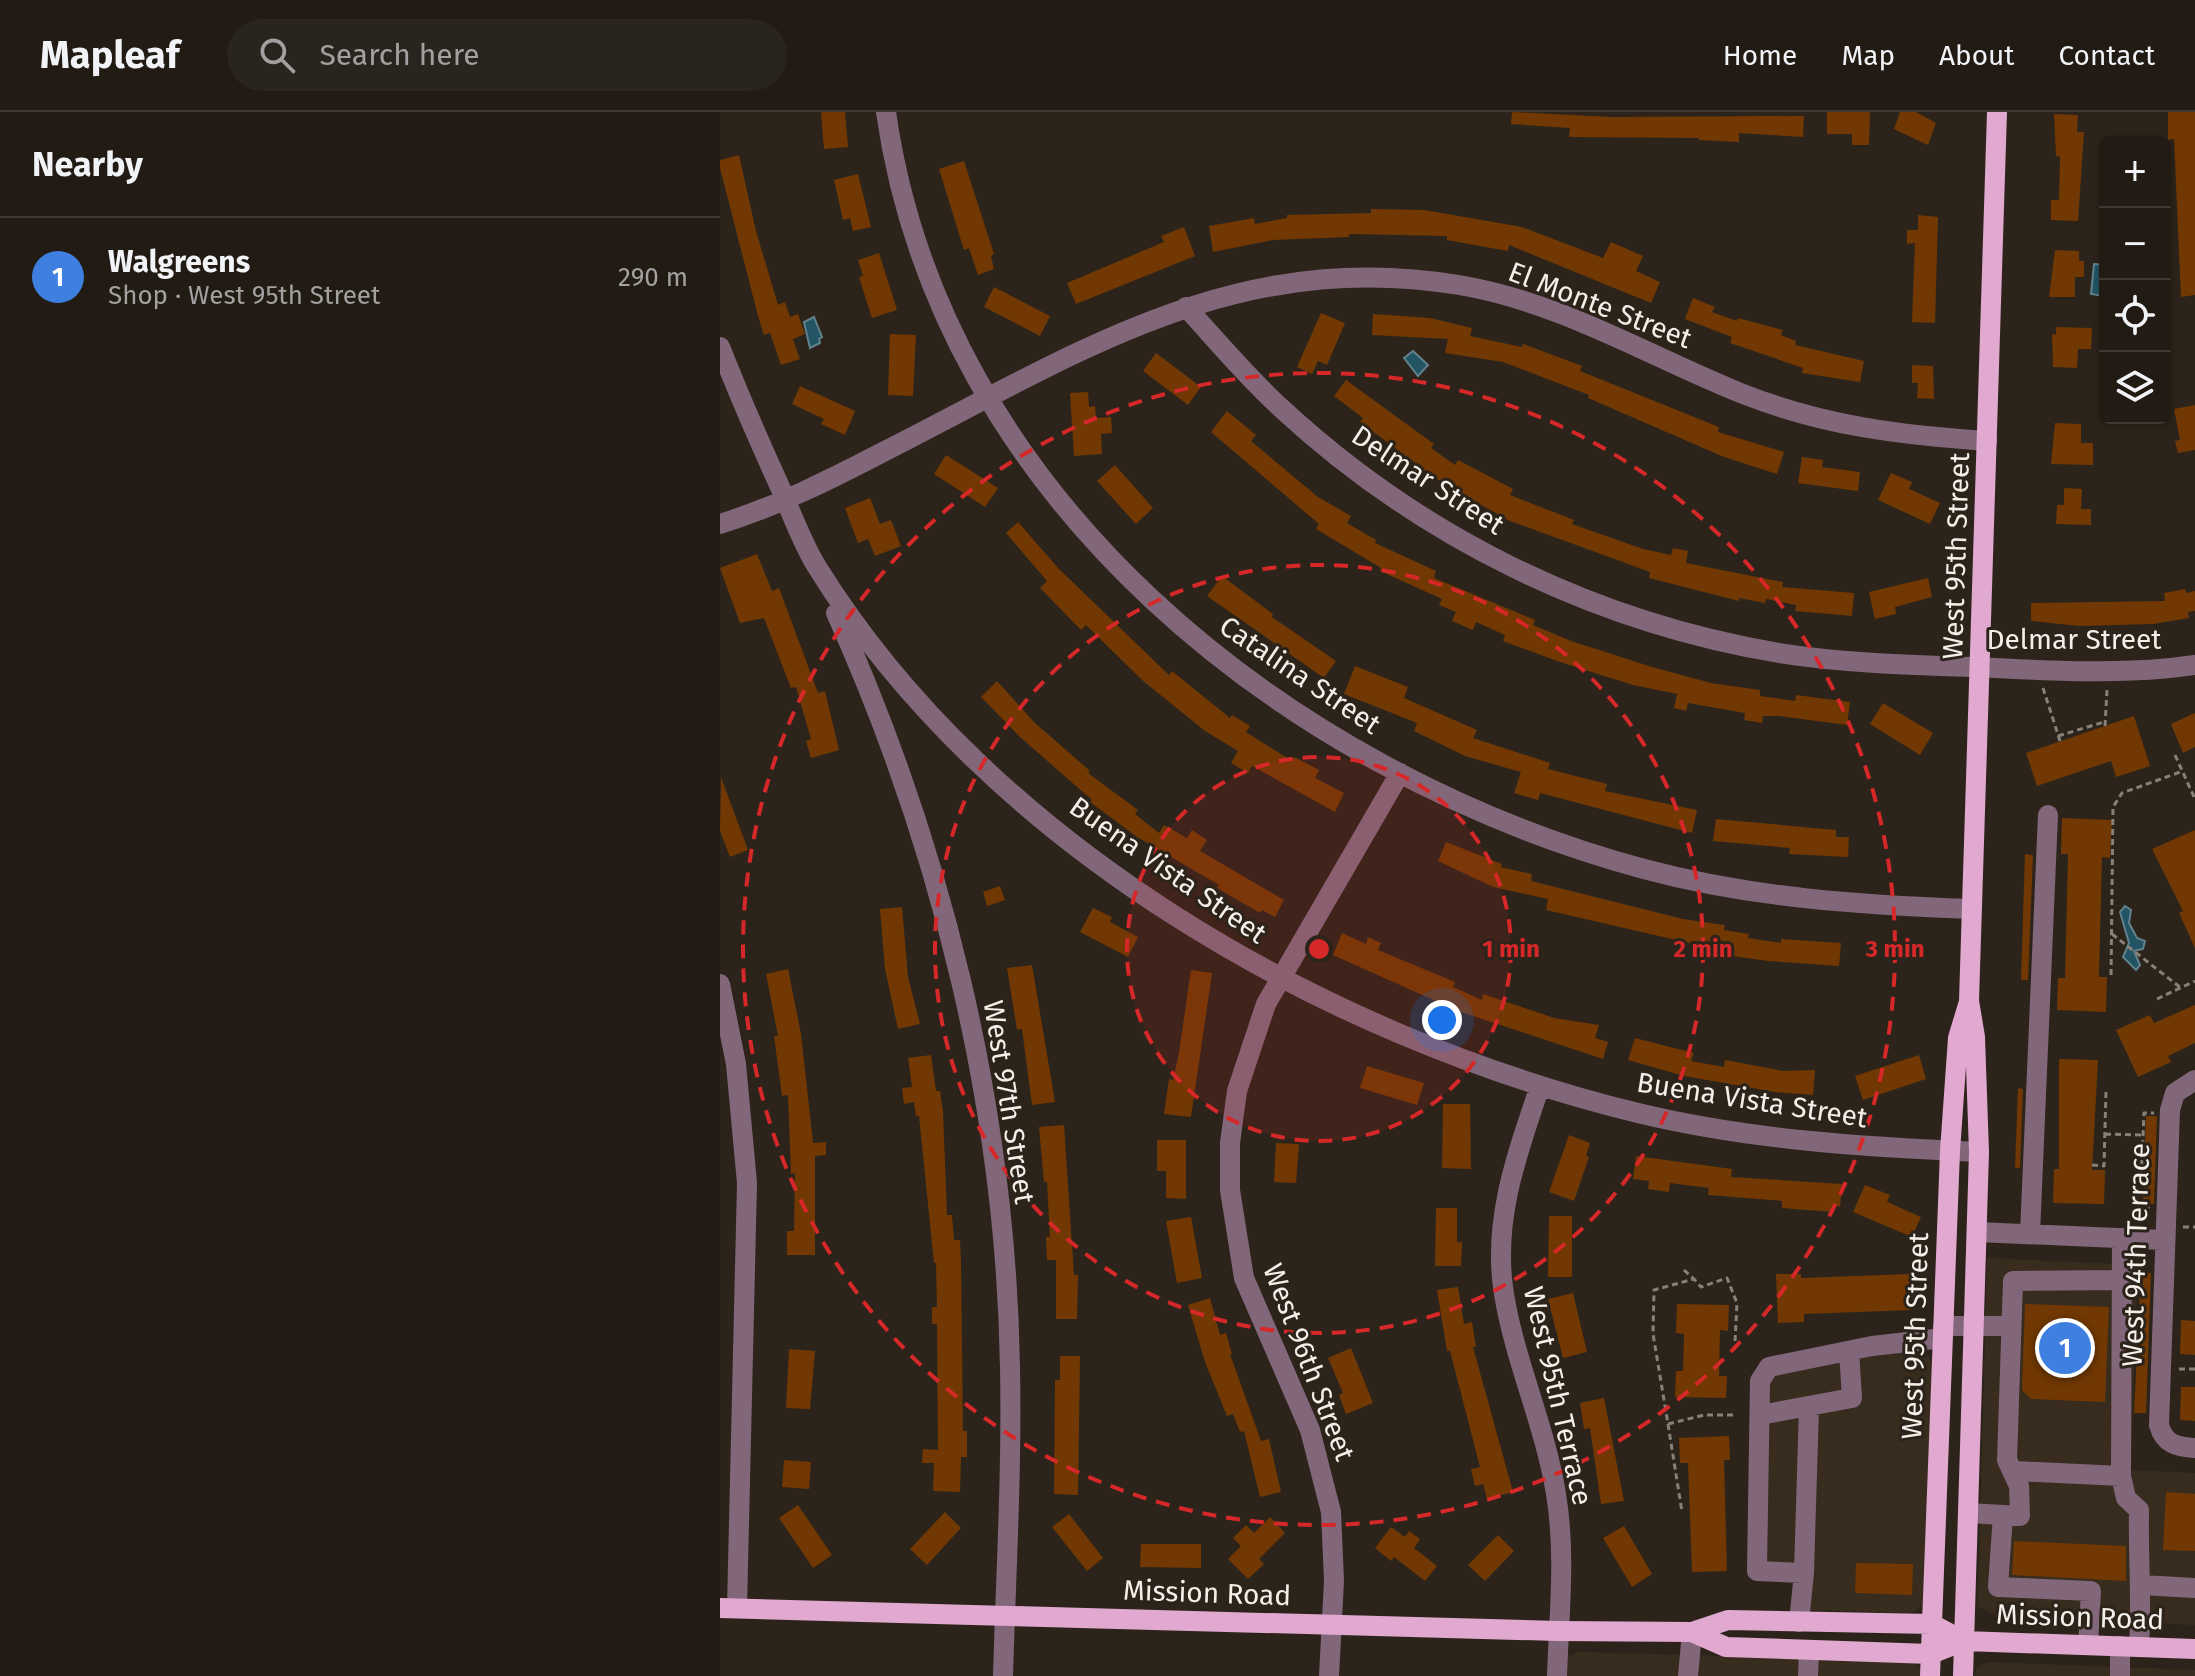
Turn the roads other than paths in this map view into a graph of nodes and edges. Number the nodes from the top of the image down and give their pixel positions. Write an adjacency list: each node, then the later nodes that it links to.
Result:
1 (886, 112): 5 (street, Catalina Street)
2 (1997, 112): 6 (main road, West 95th Street)
3 (1186, 307): 5 (street); 6 (street, El Monte Street); 11 (street, Delmar Street)
4 (720, 347): 7 (street)
5 (989, 398): 7 (street); 12 (street, Catalina Street)
6 (1987, 441): 11 (main road, West 95th Street)
7 (785, 500): 8 (street); 9 (street, Buena Vista Street)
8 (720, 524)
9 (814, 562): 15 (street, Buena Vista Street); 42 (street, West 97th Street)
10 (2195, 665): 11 (street, Delmar Street)
11 (1980, 667): 14 (main road, West 95th Street)
12 (1400, 773): 14 (street, Catalina Street); 15 (street, West 96th Street)
13 (2048, 815): 23 (street)
14 (1972, 909): 17 (main road, West 95th Street)
15 (1280, 978): 19 (street, Buena Vista Street); 45 (street, West 96th Street)
16 (720, 984): 41 (street)
17 (1969, 1001): 20 (main road, West 95th Street); 21 (main road, West 95th Street)
18 (2195, 1080): 24 (street, West 94th Terrace)
19 (1540, 1086): 20 (street, Buena Vista Street); 46 (street, West 95th Terrace)
20 (1950, 1151): 21 (street, Buena Vista Street); 29 (main road, West 95th Street)
21 (1979, 1152): 22 (main road, West 95th Street)
22 (1977, 1232): 23 (street); 27 (main road, West 95th Street)
23 (2030, 1234): 25 (street)
24 (2171, 1234): 25 (street); 33 (street, West 94th Terrace)
25 (2122, 1238): 26 (street)
26 (2122, 1280): 28 (street); 35 (street)
27 (1974, 1326): 28 (street); 29 (street); 36 (main road, West 95th Street)
28 (2011, 1326): 34 (street)
29 (1943, 1332): 30 (street); 44 (main road, West 95th Street)
30 (1849, 1351): 31 (street); 32 (street)
31 (1809, 1406): 32 (street); 38 (street)
32 (1760, 1415): 38 (street)
33 (2195, 1448)
34 (2014, 1471): 35 (street); 37 (street)
35 (2121, 1476): 39 (street)
36 (1968, 1513): 37 (street); 48 (main road, West 95th Street)
37 (2003, 1515): 49 (street)
38 (1804, 1573): 43 (street)
39 (2142, 1585): 40 (street); 50 (street)
40 (2195, 1588)
41 (728, 1608): 42 (main road, Mission Road)
42 (1005, 1616): 45 (main road, Mission Road); 54 (street, West 97th Street)
43 (1799, 1622): 44 (main road, Mission Road); 47 (main road, Mission Road)
44 (1932, 1624): 48 (main road, Mission Road); 53 (main road, West 95th Street)
45 (1332, 1625): 46 (main road, Mission Road); 55 (street, West 96th Street)
46 (1558, 1631): 47 (main road, Mission Road); 56 (street, West 95th Terrace)
47 (1692, 1632): 52 (main road, Mission Road); 57 (street)
48 (1964, 1641): 49 (main road, Mission Road); 53 (main road, Mission Road); 60 (main road, West 95th Street)
49 (2088, 1645): 50 (main road, Mission Road)
50 (2130, 1646): 51 (main road, Mission Road); 61 (street)
51 (2195, 1649)
52 (1809, 1650): 53 (main road, Mission Road); 58 (street)
53 (1931, 1654): 59 (main road, West 95th Street)
54 (1003, 1676)
55 (1329, 1676)
56 (1557, 1676)
57 (1688, 1676)
58 (1808, 1676)
59 (1930, 1676)
60 (1963, 1676)
61 (2120, 1676)

